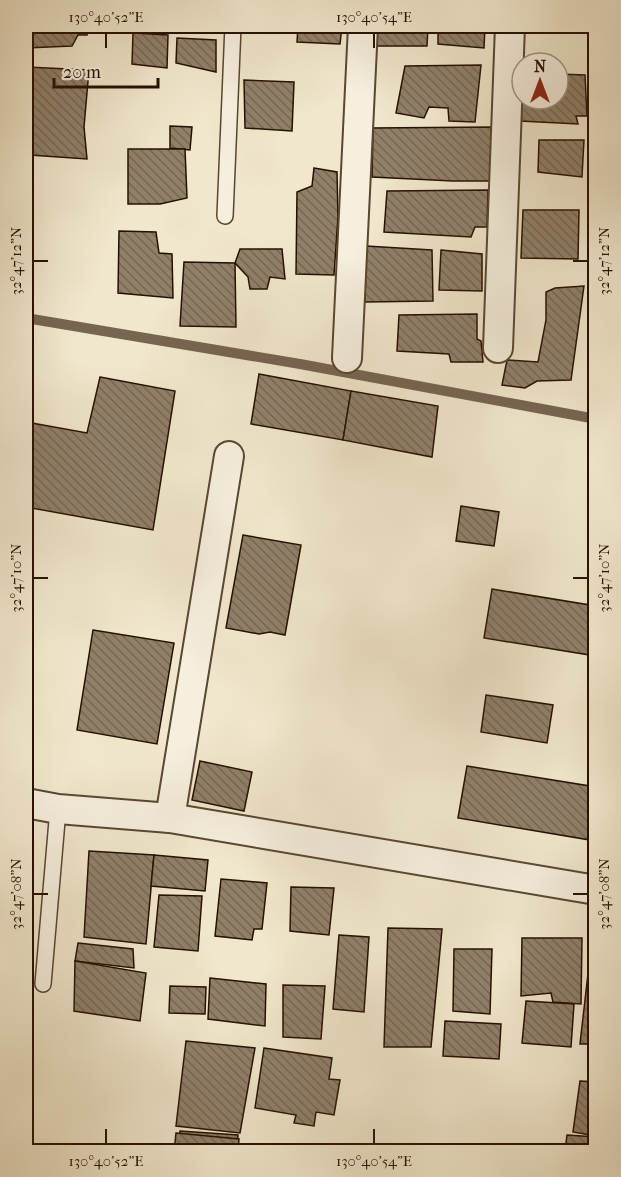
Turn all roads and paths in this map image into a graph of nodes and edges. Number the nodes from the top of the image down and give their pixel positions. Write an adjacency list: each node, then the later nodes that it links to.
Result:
1 (233, 26): 4 (lane)
2 (363, 26): 6 (street)
3 (510, 26): 5 (street)
4 (225, 216)
5 (498, 348)
6 (347, 358)
7 (229, 456): 10 (street)
8 (26, 803): 9 (street)
9 (58, 808): 10 (street); 12 (lane)
10 (170, 818): 11 (street)
11 (596, 890)
12 (43, 984)

